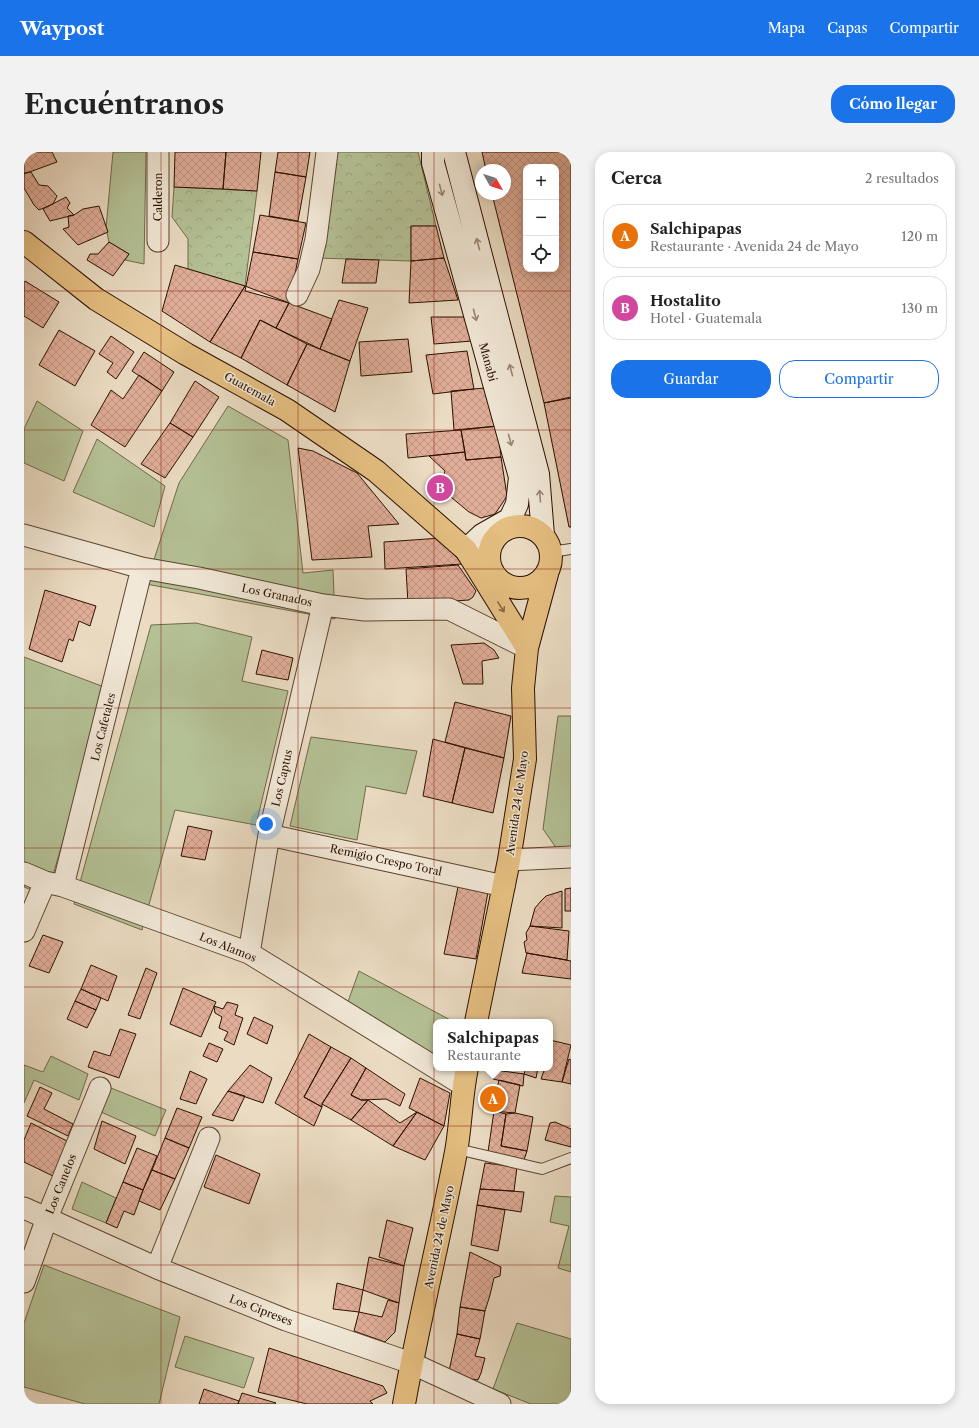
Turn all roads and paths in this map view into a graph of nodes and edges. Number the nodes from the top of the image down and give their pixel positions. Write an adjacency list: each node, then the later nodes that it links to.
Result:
1 (158, 152): 5 (street, Calderon)
2 (326, 152): 7 (street)
3 (433, 152): 10 (street, Manabí, one-way to 10)
4 (454, 152): 9 (street, Manabí, one-way to 4)
5 (158, 241)
6 (24, 242): 10 (main road, Guatemala)
7 (297, 295)
8 (24, 535): 11 (street, Los Granados)
9 (555, 545): 12 (main road); 12 (main road)
10 (466, 550): 14 (main road, one-way to 14)
11 (142, 568): 13 (street, Los Granados); 19 (street, Los Cafetales)
12 (546, 574): 14 (main road, Avenida 24 de Mayo)
13 (323, 605): 14 (street, Los Granados); 15 (street, Los Captus)
14 (527, 648): 17 (main road, Avenida 24 de Mayo)
15 (269, 835): 20 (street, Remigio Crespo Toral); 22 (street, Los Captus)
16 (571, 857): 17 (street)
17 (509, 860): 20 (main road, Avenida 24 de Mayo)
18 (24, 873): 19 (street, Los Alamos)
19 (54, 884): 21 (street, Los Cafetales); 22 (street, Los Alamos)
20 (504, 886): 23 (main road, Avenida 24 de Mayo)
21 (24, 931)
22 (249, 953): 24 (street, Los Alamos)
23 (477, 1019)
24 (433, 1066)
25 (447, 1071): 26 (street, Los Alamos)
26 (465, 1076): 29 (main road, Avenida 24 de Mayo)
27 (100, 1088): 32 (street, Los Canelos)
28 (209, 1138): 33 (street)
29 (457, 1149): 30 (lane); 35 (main road, Avenida 24 de Mayo)
30 (571, 1158)
31 (24, 1208): 32 (street, Los Cipreses)
32 (47, 1218): 33 (street, Los Cipreses); 34 (street, Los Canelos)
33 (156, 1268): 35 (street, Los Cipreses)
34 (24, 1282)
35 (411, 1363): 36 (main road, Avenida 24 de Mayo); 37 (street, Los Cipreses)
36 (404, 1404)
37 (500, 1404)

